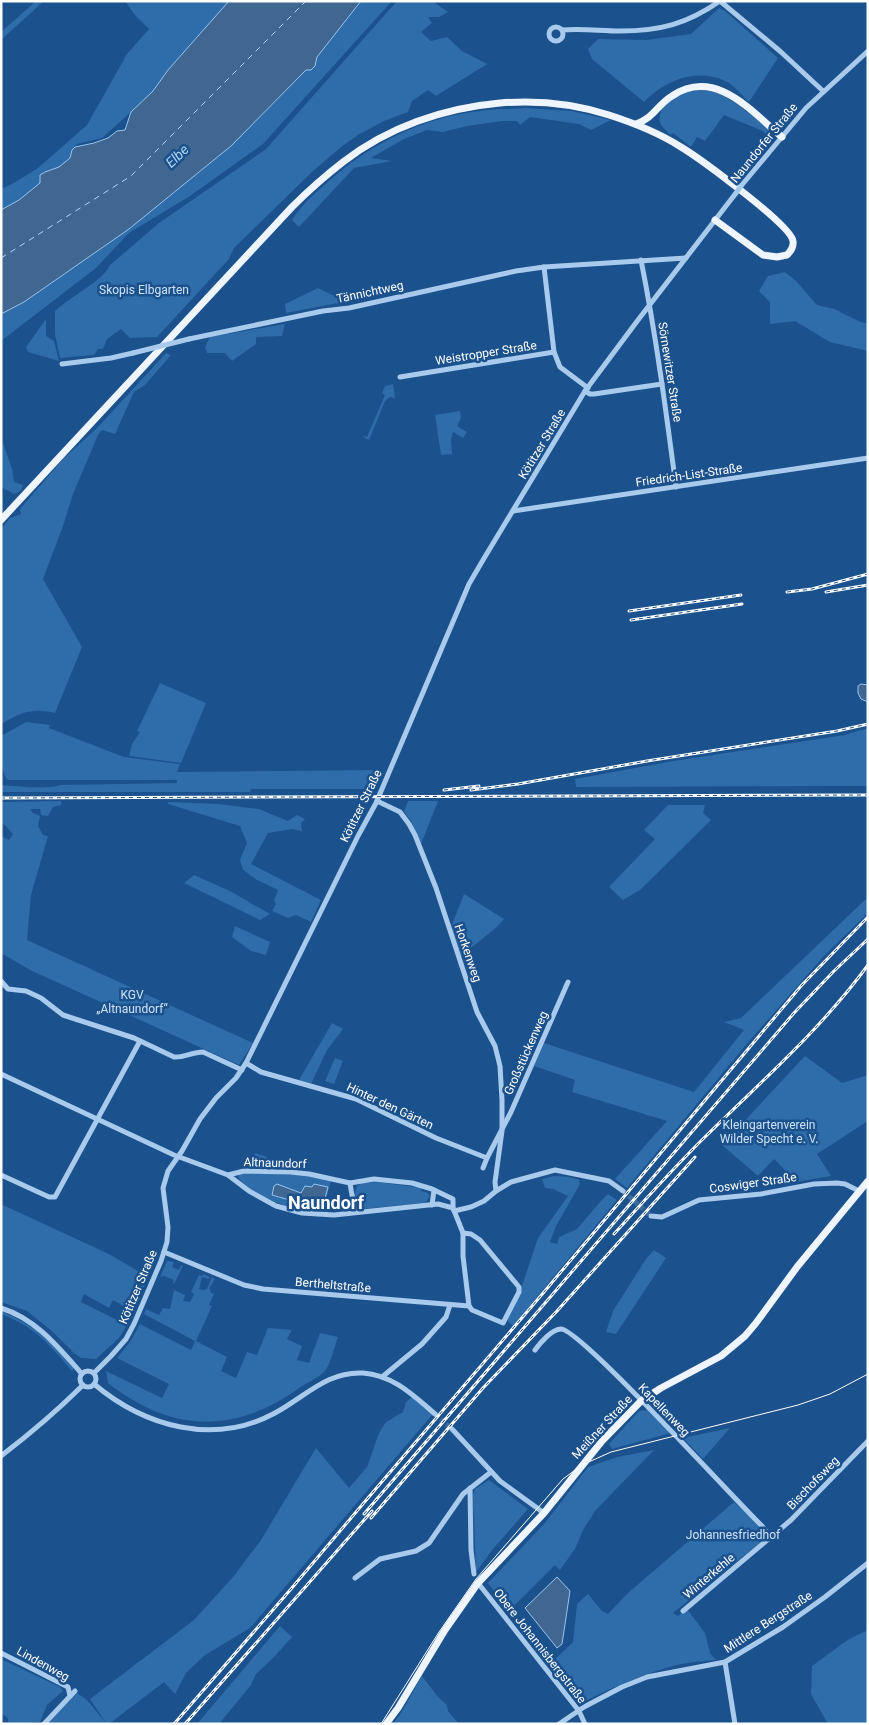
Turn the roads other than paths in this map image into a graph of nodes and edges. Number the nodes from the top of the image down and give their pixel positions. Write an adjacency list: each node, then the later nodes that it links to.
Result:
1 (720, 1): 2 (street); 4 (street)
2 (562, 30)
3 (868, 51): 4 (street, Naundorfer Straße)
4 (823, 92): 6 (street, Naundorfer Straße)
5 (636, 124): 6 (main road); 7 (main road); 20 (main road)
6 (782, 137): 7 (street, Naundorfer Straße, bridge)
7 (715, 220): 8 (street, Naundorfer Straße)
8 (686, 258): 9 (street, Tännichtweg); 11 (street, Kötitzer Straße)
9 (641, 260): 10 (street, Tännichtweg); 11 (street, Sörnewitzer Straße)
10 (544, 267): 12 (street); 13 (street, Tännichtweg, bridge)
11 (650, 306): 15 (street, Sörnewitzer Straße); 16 (street, Kötitzer Straße)
12 (554, 352): 14 (street, Weistropper Straße); 16 (street, Weistropper Straße)
13 (62, 364)
14 (400, 377)
15 (662, 384): 16 (street); 18 (street, Sörnewitzer Straße)
16 (587, 390): 19 (street, Kötitzer Straße)
17 (868, 458): 18 (street, Friedrich-List-Straße)
18 (676, 486): 19 (street, Friedrich-List-Straße)
19 (513, 511): 21 (street, Kötitzer Straße)
20 (1, 520)
21 (377, 801): 25 (street, Kötitzer Straße); 29 (street, Horkenweg)
22 (1, 981): 24 (street)
23 (568, 982): 29 (street, Großstückenweg)
24 (140, 1041): 26 (street); 28 (street)
25 (246, 1063): 26 (street, Kötitzer Straße); 31 (street, Hinter den Gärten)
26 (242, 1070): 30 (street, Kötitzer Straße)
27 (2, 1076): 28 (street, Altnaundorf)
28 (98, 1120): 30 (street, Altnaundorf); 34 (street)
29 (502, 1131): 31 (street, Großstückenweg); 38 (street, Großstückenweg)
30 (178, 1157): 33 (street, Altnaundorf); 48 (street, Kötitzer Straße)
31 (487, 1158): 32 (street)
32 (483, 1168)
33 (228, 1174): 36 (street, Altnaundorf); 45 (street, Altnaundorf)
34 (1, 1175)
35 (868, 1181): 40 (main road, Meißner Straße)
36 (350, 1183): 37 (street, Altnaundorf); 41 (street)
37 (434, 1190): 42 (street); 43 (street, Altnaundorf)
38 (496, 1191): 39 (street); 43 (street)
39 (623, 1191)
40 (859, 1191): 46 (street, Coswiger Straße); 58 (main road, Meißner Straße)
41 (352, 1200): 44 (street); 45 (street)
42 (432, 1205): 43 (street, Altnaundorf); 44 (street, Altnaundorf)
43 (453, 1210): 47 (street)
44 (363, 1211): 45 (street, Altnaundorf)
45 (347, 1213)
46 (651, 1216)
47 (463, 1233): 50 (street); 50 (street, Bertheltstraße)
48 (164, 1252): 49 (street, Bertheltstraße); 53 (street, Kötitzer Straße)
49 (450, 1305): 50 (street, Bertheltstraße); 55 (street)
50 (469, 1306)
51 (1, 1308): 54 (street)
52 (535, 1350): 58 (street, Kapellenweg)
53 (94, 1373): 54 (street); 56 (street)
54 (82, 1374): 57 (street)
55 (382, 1377): 56 (street); 59 (street)
56 (94, 1384): 57 (street)
57 (83, 1385): 62 (street)
58 (641, 1401): 65 (main road, Meißner Straße); 66 (street, Kapellenweg)
59 (435, 1414)
60 (452, 1429): 63 (street)
61 (868, 1441): 66 (street, Bischofsweg)
62 (1, 1456)
63 (491, 1472): 64 (street); 65 (street)
64 (470, 1488): 68 (street); 69 (street)
65 (544, 1513): 70 (main road, Meißner Straße)
66 (770, 1537): 71 (street, Winterkehle)
67 (868, 1563): 73 (street, Mittlere Bergstraße)
68 (474, 1574)
69 (355, 1578)
70 (478, 1583): 76 (street, Obere Johannisbergstraße); 79 (main road, Meißner Straße)
71 (683, 1612)
72 (1, 1653): 75 (street, Lindenweg)
73 (725, 1662): 76 (street, Mittlere Bergstraße); 81 (street)
74 (76, 1691): 75 (street)
75 (70, 1696): 78 (street)
76 (579, 1711): 77 (street, Obere Johannisbergstraße); 80 (street, Mittlere Bergstraße)
77 (585, 1723)
78 (44, 1724)
79 (386, 1724)
80 (559, 1724)
81 (735, 1724)

